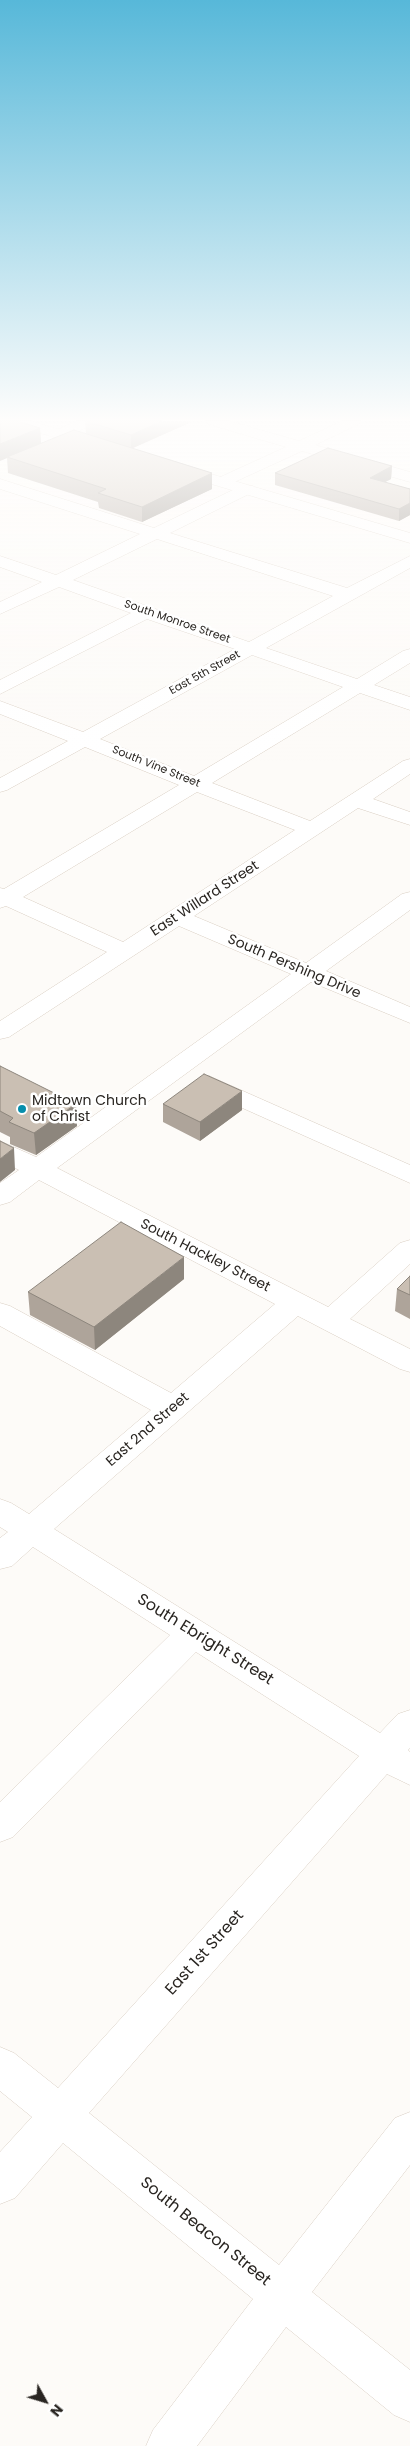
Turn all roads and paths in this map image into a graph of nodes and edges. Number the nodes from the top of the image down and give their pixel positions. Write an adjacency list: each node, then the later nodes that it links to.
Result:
1 (150, 535): 5 (street)
2 (161, 535): 6 (street)
3 (0, 561): 5 (street, South Monroe Street)
4 (410, 561): 6 (street, East 5th Street)
5 (57, 581): 7 (street); 8 (street, South Monroe Street)
6 (349, 595): 9 (street, East 5th Street)
7 (0, 609)
8 (146, 612): 9 (street, South Monroe Street); 12 (street)
9 (250, 648): 11 (street, South Monroe Street); 15 (street, East 5th Street)
10 (410, 655): 11 (street)
11 (358, 686): 13 (street, South Monroe Street); 17 (street)
12 (0, 688)
13 (410, 704)
14 (0, 707): 15 (street, South Vine Street)
15 (84, 739): 17 (street, South Vine Street); 18 (street, East 5th Street)
16 (410, 765): 19 (street, East Willard Street)
17 (196, 783): 21 (street, South Vine Street); 22 (street)
18 (0, 786)
19 (356, 800): 20 (street); 21 (street, East Willard Street)
20 (410, 819)
21 (311, 829): 24 (street, East Willard Street)
22 (2, 898): 25 (street)
23 (405, 909): 26 (street)
24 (178, 917): 25 (street, East Willard Street); 26 (street, South Pershing Drive)
25 (125, 951): 28 (street, East Willard Street)
26 (308, 973): 27 (street, South Pershing Drive); 29 (street)
27 (410, 1016)
28 (0, 1032)
29 (176, 1069): 31 (street); 32 (street)
30 (0, 1149): 31 (street, South Hackley Street)
31 (38, 1169): 33 (street); 35 (street, South Hackley Street)
32 (410, 1175)
33 (0, 1196)
34 (410, 1249): 37 (street)
35 (295, 1303): 37 (street, South Hackley Street); 39 (street, East 2nd Street)
36 (0, 1313): 39 (street)
37 (331, 1320): 38 (street, South Hackley Street)
38 (410, 1362)
39 (173, 1408): 41 (street, East 2nd Street)
40 (0, 1511): 41 (street, South Ebright Street)
41 (31, 1530): 42 (street, East 2nd Street); 43 (street, South Ebright Street)
42 (0, 1557)
43 (194, 1633): 45 (street, South Ebright Street); 46 (street)
44 (410, 1724): 45 (street, East 1st Street)
45 (397, 1761): 48 (street, East 1st Street)
46 (0, 1826)
47 (0, 2066): 48 (street, South Beacon Street)
48 (61, 2114): 50 (street, East 1st Street); 51 (street, South Beacon Street)
49 (410, 2132): 51 (street)
50 (0, 2183)
51 (283, 2295): 52 (street, South Beacon Street); 53 (street)
52 (410, 2399)
53 (168, 2446)

